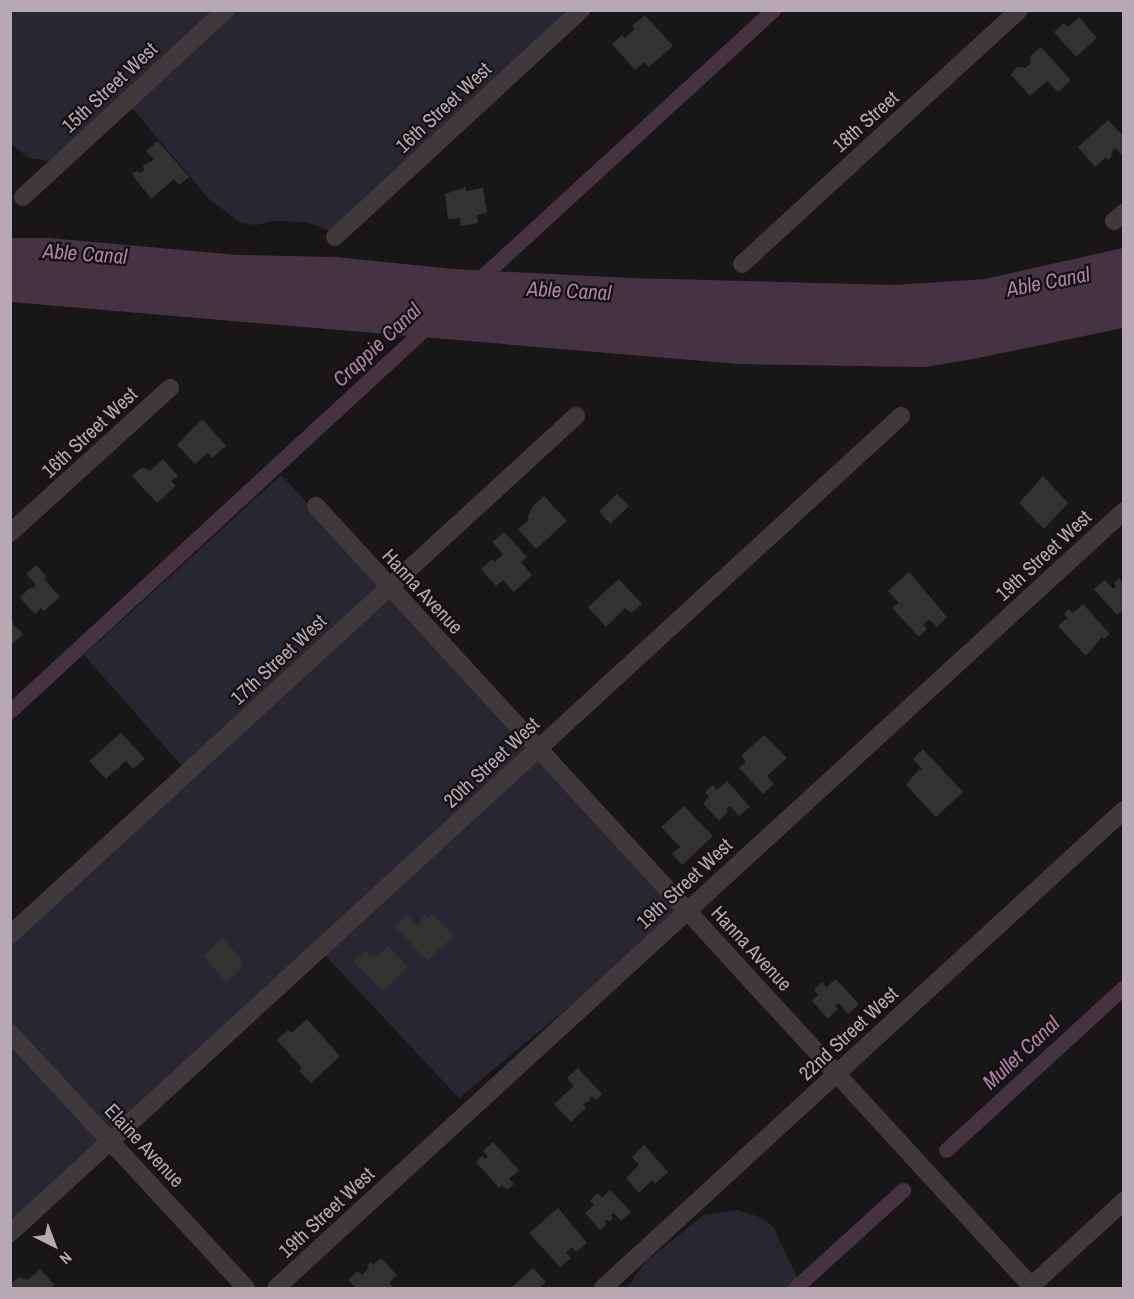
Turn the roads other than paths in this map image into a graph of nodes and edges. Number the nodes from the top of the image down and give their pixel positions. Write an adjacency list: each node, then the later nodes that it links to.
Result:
1 (226, 10): 4 (street, 15th Street West)
2 (581, 10): 5 (street, 16th Street West)
3 (1020, 10): 6 (street, 18th Street)
4 (23, 197)
5 (335, 237)
6 (742, 264)
7 (170, 388): 12 (street, 16th Street West)
8 (576, 416): 13 (street, 17th Street West)
9 (901, 416): 14 (street, 20th Street West)
10 (316, 506): 13 (street, Hanna Avenue)
11 (1120, 520): 16 (street, 19th Street West)
12 (10, 533)
13 (388, 587): 14 (street, Hanna Avenue); 17 (street, 17th Street West)
14 (538, 749): 16 (street, Hanna Avenue); 20 (street, 20th Street West)
15 (1124, 810): 19 (street, 22nd Street West)
16 (687, 911): 19 (street, Hanna Avenue); 24 (street, 19th Street West)
17 (10, 935)
18 (10, 1033): 20 (street, Elaine Avenue)
19 (837, 1073): 25 (street, 22nd Street West); 26 (street, Hanna Avenue)
20 (110, 1141): 22 (street, 20th Street West); 23 (street, Elaine Avenue)
21 (1124, 1201): 26 (street)
22 (10, 1233)
23 (246, 1288)
24 (276, 1288)
25 (603, 1288)
26 (1031, 1288)

